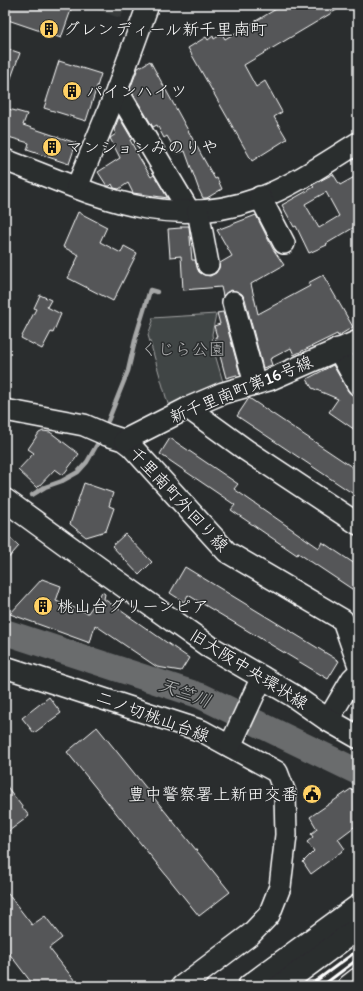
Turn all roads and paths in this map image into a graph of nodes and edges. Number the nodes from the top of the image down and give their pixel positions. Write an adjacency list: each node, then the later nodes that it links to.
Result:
1 (148, 5): 2 (street)
2 (117, 90): 5 (street); 7 (street)
3 (358, 144): 6 (street)
4 (5, 160): 5 (street)
5 (76, 187): 7 (street)
6 (260, 197): 7 (street); 8 (street)
7 (193, 211): 9 (street)
8 (284, 243)
9 (208, 264)
10 (233, 302): 13 (street)
11 (358, 341): 12 (street, 新千里南町第16号線)
12 (338, 349): 13 (street, 新千里南町第16号線); 14 (street)
13 (255, 384): 15 (street, 新千里南町第16号線)
14 (358, 385)
15 (188, 408): 17 (street, 新千里南町第16号線); 19 (street)
16 (5, 410): 17 (street, 千里南町外回り線)
17 (125, 440): 20 (street, 千里南町外回り線)
18 (5, 500): 23 (main road, 旧大阪中央環状線)
19 (358, 524)
20 (358, 663)
21 (5, 667): 25 (street, 二ノ切桃山台線)
22 (358, 673): 24 (street)
23 (262, 677): 24 (main road, 旧大阪中央環状線); 25 (street)
24 (328, 720): 26 (main road, 旧大阪中央環状線)
25 (234, 737): 30 (street, 二ノ切桃山台線)
26 (358, 737)
27 (358, 906): 31 (main road)
28 (358, 928): 32 (main road)
29 (358, 979): 33 (main road)
30 (182, 986)
31 (249, 986)
32 (280, 986)
33 (349, 986)

